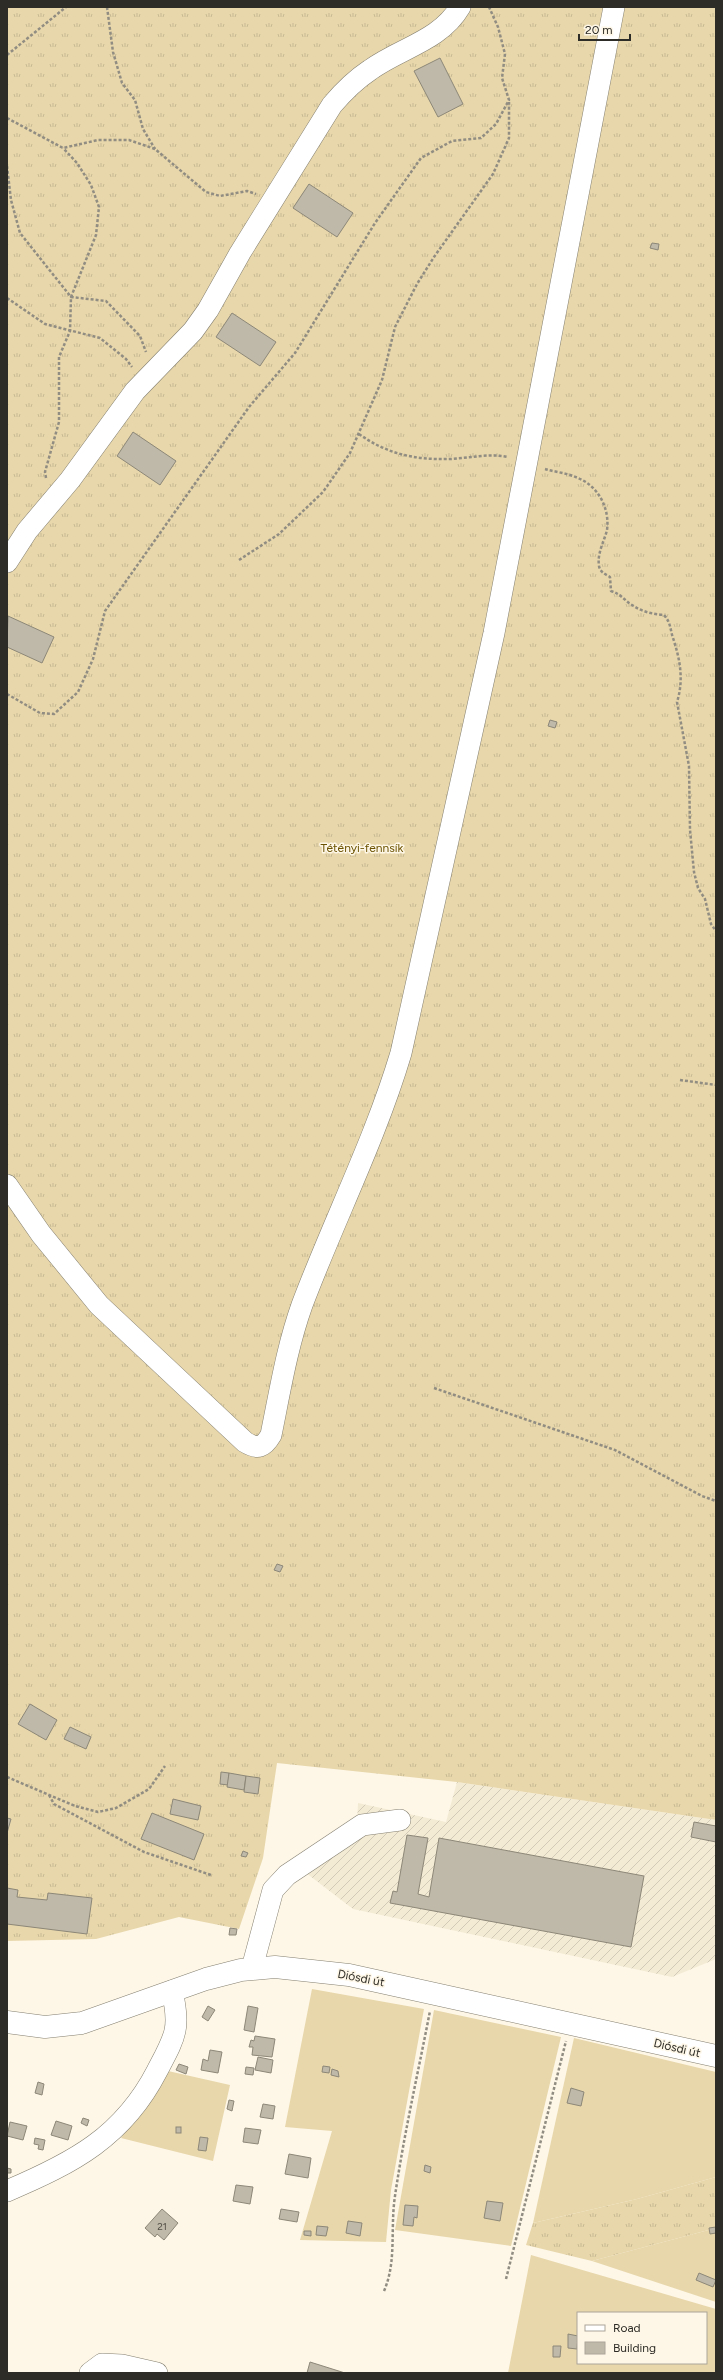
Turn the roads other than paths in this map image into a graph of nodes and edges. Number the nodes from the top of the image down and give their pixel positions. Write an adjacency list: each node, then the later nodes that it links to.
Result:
1 (460, 7): 3 (street)
2 (614, 7): 4 (street)
3 (7, 562)
4 (7, 1185)
5 (400, 1820): 6 (street)
6 (252, 1968): 7 (main road, Diósdi út); 9 (main road, Diósdi út)
7 (172, 1991): 8 (main road, Diósdi út); 10 (street)
8 (7, 2022)
9 (716, 2056)
10 (7, 2191)
11 (96, 2368): 12 (street)
12 (157, 2373)

